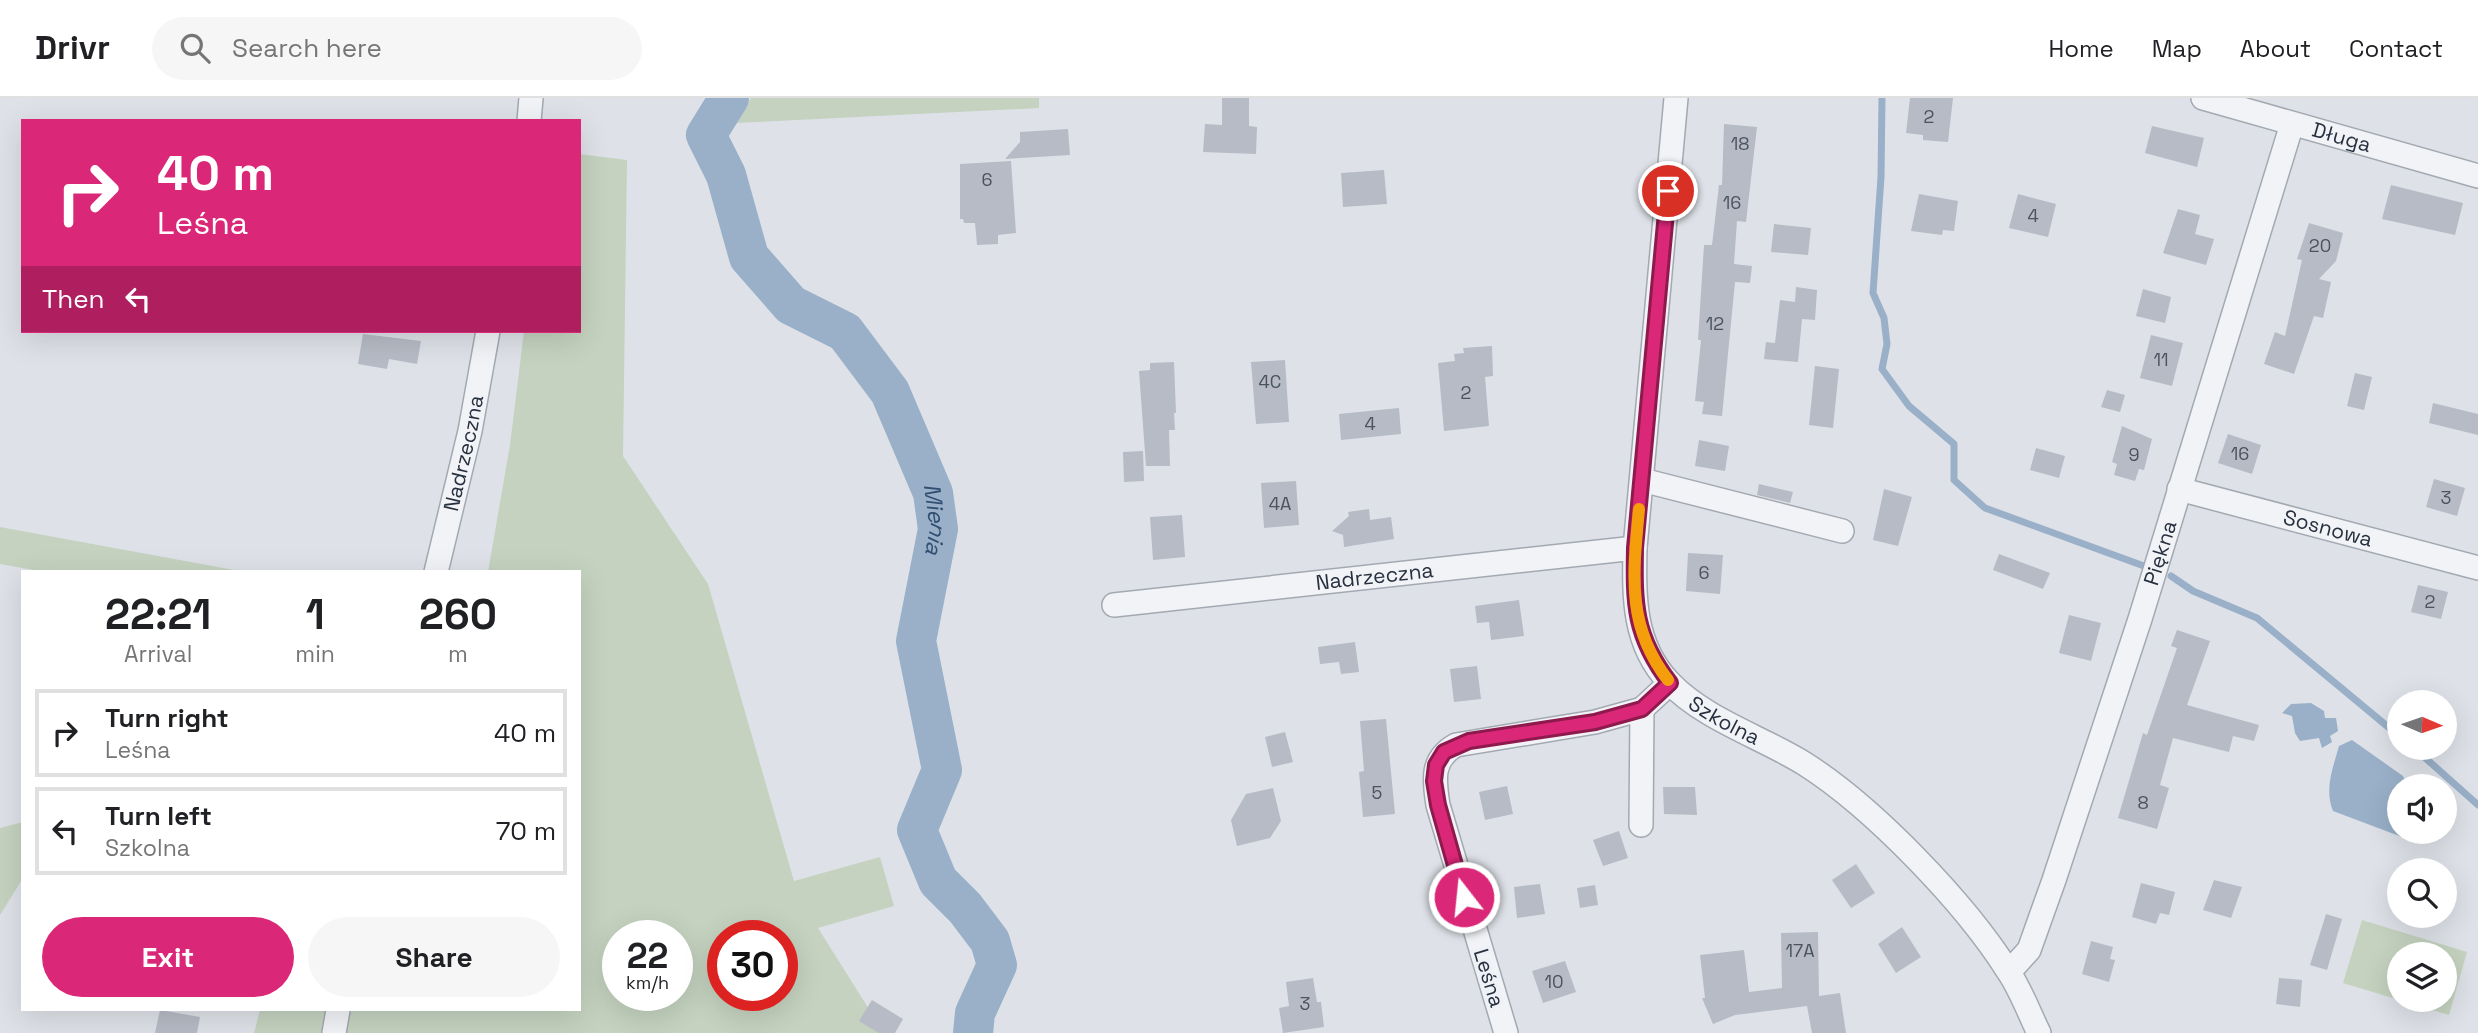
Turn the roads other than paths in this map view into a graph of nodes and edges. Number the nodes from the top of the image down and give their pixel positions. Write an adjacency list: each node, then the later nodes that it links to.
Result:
1 (531, 98): 4 (street)
2 (1676, 98): 8 (street, Szkolna)
3 (2203, 98): 5 (street, Długa)
4 (529, 119)
5 (2292, 124): 6 (street, Długa); 9 (street, Piękna)
6 (2478, 176)
7 (488, 333): 13 (street, Nadrzeczna)
8 (1642, 480): 10 (street); 11 (street, Szkolna)
9 (2179, 489): 12 (street, Sosnowa); 18 (street, Piękna)
10 (1842, 531)
11 (1635, 548): 14 (street, Nadrzeczna); 15 (street, Szkolna)
12 (2478, 568)
13 (436, 570)
14 (1114, 605)
15 (1670, 683): 16 (street, Leśna); 18 (street, Szkolna)
16 (1642, 709): 17 (street); 21 (street, Leśna)
17 (1640, 825)
18 (2009, 972): 22 (street, Szkolna)
19 (338, 1011): 20 (street)
20 (334, 1033)
21 (1506, 1033)
22 (2039, 1033)

